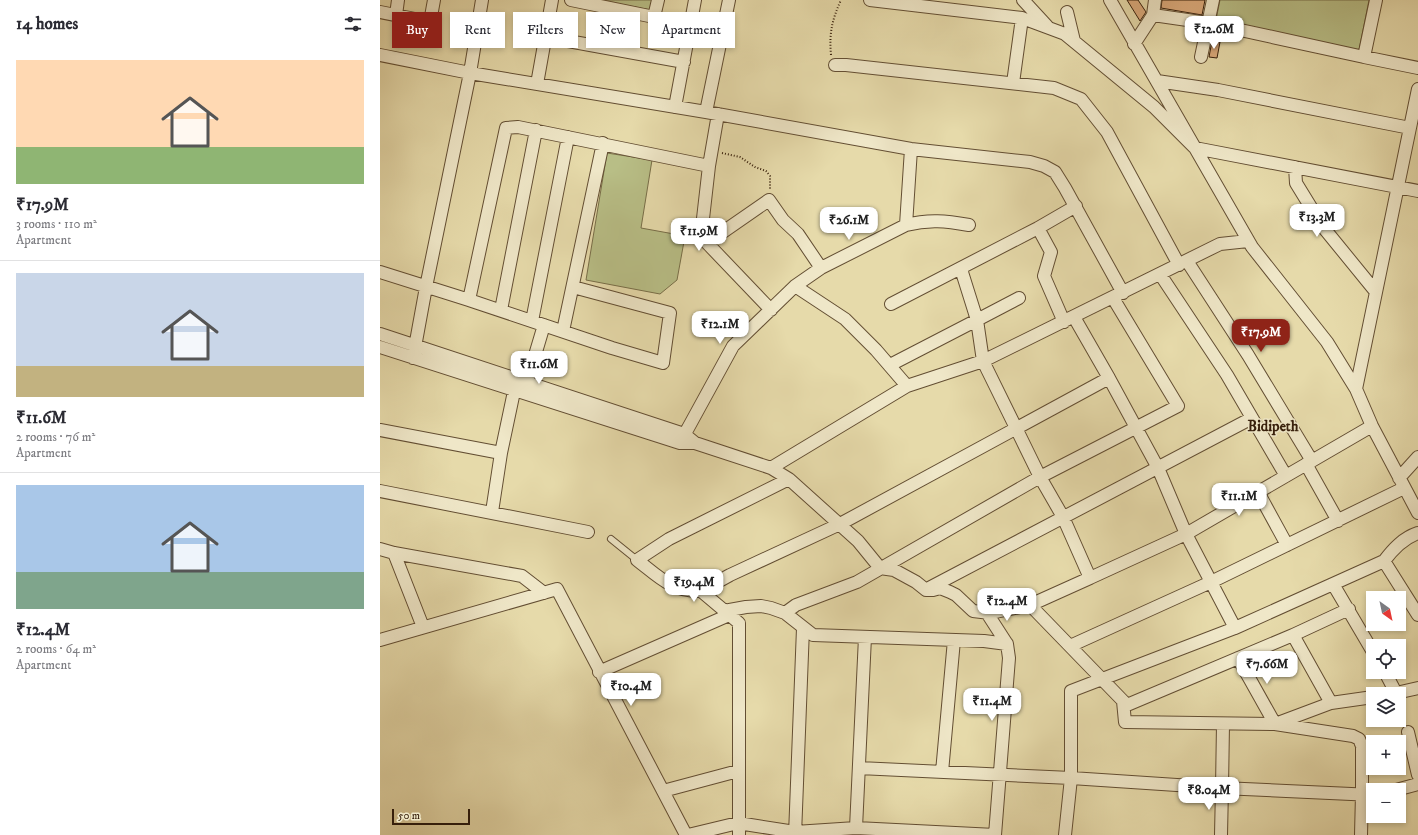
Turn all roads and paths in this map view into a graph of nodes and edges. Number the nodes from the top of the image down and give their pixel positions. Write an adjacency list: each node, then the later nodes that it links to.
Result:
1 (398, 0): 17 (street)
2 (434, 0): 18 (street)
3 (482, 0): 36 (street)
4 (552, 0): 19 (street)
5 (571, 0): 6 (street)
6 (658, 0)
7 (696, 0): 33 (street)
8 (729, 0): 42 (street)
9 (841, 0): 34 (path)
10 (870, 0): 23 (street)
11 (1023, 0): 25 (street)
12 (1110, 0): 28 (street)
13 (1155, 0): 22 (street)
14 (1213, 0): 24 (street)
15 (1376, 0): 32 (street)
16 (380, 12): 21 (street)
17 (396, 12)
18 (432, 12)
19 (550, 12)
20 (1067, 12): 26 (street)
21 (392, 14)
22 (1153, 15): 24 (street); 28 (street)
23 (1022, 18): 25 (street); 38 (street)
24 (1208, 23): 31 (street); 32 (street)
25 (1050, 28): 26 (street)
26 (1074, 41): 48 (street)
27 (578, 43): 33 (street)
28 (1134, 44): 37 (street)
29 (544, 48): 39 (street)
30 (380, 56): 36 (street)
31 (1201, 57)
32 (1364, 57): 35 (street)
33 (684, 62): 41 (street)
34 (835, 66): 38 (street)
35 (1418, 68)
36 (470, 73): 39 (street); 68 (street)
37 (1158, 81): 44 (street); 48 (street)
38 (1013, 83): 62 (street)
39 (537, 84): 41 (street)
40 (1418, 89): 44 (street)
41 (675, 107): 42 (street)
42 (706, 112): 43 (street)
43 (718, 114): 49 (street); 50 (street)
44 (1410, 128): 53 (street)
45 (536, 130): 46 (street); 73 (street); 75 (street)
46 (568, 136): 47 (street); 79 (street)
47 (603, 143): 51 (street); 69 (street)
48 (1195, 148): 52 (street); 60 (street)
49 (911, 149): 56 (street); 57 (street)
50 (712, 151): 51 (street); 55 (path)
51 (709, 166): 61 (street)
52 (1295, 167): 53 (street); 70 (street)
53 (1398, 187): 54 (street); 70 (street)
54 (1418, 191)
55 (769, 200): 61 (street); 63 (street)
56 (1076, 206): 59 (street); 71 (street)
57 (906, 225): 58 (street); 63 (street)
58 (968, 225)
59 (1038, 228): 64 (street); 77 (street)
60 (1248, 241): 62 (street); 89 (street)
61 (706, 243): 76 (street)
62 (1183, 263): 66 (street); 98 (street)
63 (821, 268): 67 (street)
64 (960, 268): 74 (street); 78 (street)
65 (380, 272): 68 (street)
66 (1160, 274): 71 (street); 90 (street)
67 (795, 286): 76 (street); 85 (street)
68 (426, 287): 73 (street); 83 (street)
69 (573, 287): 81 (street); 81 (street)
70 (1376, 292): 89 (street)
71 (1118, 296): 77 (street); 93 (street)
72 (1019, 298): 78 (street)
73 (469, 300): 75 (street)
74 (891, 304)
75 (501, 310): 79 (street)
76 (771, 310): 95 (street)
77 (1069, 319): 84 (street); 86 (street)
78 (977, 320): 84 (street); 85 (street)
79 (532, 321): 80 (street)
80 (544, 325): 81 (street); 87 (street)
81 (563, 331)
82 (381, 343): 83 (street)
83 (415, 352): 87 (street)
84 (983, 362): 88 (street); 92 (street)
85 (890, 365): 88 (street)
86 (1109, 378): 92 (street); 93 (street)
87 (519, 383): 95 (street); 96 (street)
88 (907, 386): 99 (street)
89 (1356, 389): 91 (street)
90 (1252, 418): 100 (street); 101 (street)
91 (1372, 426): 98 (street); 104 (street)
92 (1016, 428): 102 (street); 111 (street)
93 (1137, 428): 100 (street); 102 (street)
94 (380, 430): 96 (street)
95 (682, 438): 99 (street)
96 (501, 453): 107 (street)
97 (1418, 457): 104 (street)
98 (1309, 462): 101 (street); 110 (street)
99 (771, 468): 103 (street)
100 (1158, 468): 109 (street); 114 (street)
101 (1286, 476): 106 (street)
102 (1040, 477): 109 (street); 121 (street)
103 (789, 479): 111 (street); 119 (street)
104 (1402, 483): 108 (street); 110 (street)
105 (380, 490): 107 (street)
106 (1258, 492): 114 (street); 116 (street)
107 (492, 512): 112 (street)
108 (1418, 514)
109 (1063, 518): 122 (street); 125 (street)
110 (1338, 521): 116 (street)
111 (840, 524): 121 (street); 126 (street)
112 (588, 532)
113 (1418, 533): 120 (street)
114 (1186, 534): 122 (street); 123 (street)
115 (611, 539): 119 (lane)
116 (1288, 545): 123 (street)
117 (380, 549): 118 (street)
118 (394, 553): 127 (street); 134 (street)
119 (637, 560): 126 (street)
120 (1384, 561): 124 (street); 133 (street)
121 (880, 568): 125 (street); 131 (street)
122 (1090, 578): 128 (street)
123 (1211, 582): 136 (street); 143 (street)
124 (1333, 584): 129 (street); 136 (street)
125 (926, 590): 132 (street)
126 (701, 591): 130 (street)
127 (544, 593): 134 (street); 145 (street)
128 (1030, 604): 132 (street); 143 (street)
129 (1349, 609): 137 (street); 140 (street)
130 (727, 613): 131 (street); 145 (street); 156 (street)
131 (785, 613): 135 (street)
132 (987, 613): 142 (street)
133 (1418, 615)
134 (423, 627): 138 (street)
135 (803, 628): 139 (street); 170 (street)
136 (1235, 628): 146 (street)
137 (1293, 636): 144 (street); 151 (street)
138 (381, 637)
139 (865, 637): 141 (street); 155 (street)
140 (1366, 639)
141 (954, 640): 142 (street); 157 (street)
142 (1007, 644): 158 (street)
143 (1070, 646): 146 (street)
144 (1238, 658): 150 (street); 153 (street)
145 (599, 672): 165 (street)
146 (1102, 680): 150 (street); 160 (street)
147 (1418, 688): 148 (street)
148 (1406, 690)
149 (1366, 698): 151 (street)
150 (1122, 701): 152 (street)
151 (1331, 703): 153 (street)
152 (1223, 724): 153 (street); 164 (street)
153 (1275, 724): 161 (street)
154 (1408, 732): 159 (street)
155 (859, 768): 157 (street); 168 (street)
156 (738, 771): 165 (street); 169 (street)
157 (942, 772): 158 (street)
158 (1000, 775): 160 (street); 172 (street)
159 (1418, 775)
160 (1071, 778): 164 (street); 175 (street)
161 (1367, 783)
162 (1418, 784): 163 (street)
163 (1406, 787)
164 (1222, 788): 166 (street); 176 (street)
165 (663, 791): 173 (street)
166 (1366, 795)
167 (1366, 806): 177 (street)
168 (856, 828): 170 (street); 171 (street)
169 (738, 829): 170 (street); 173 (street)
170 (795, 833)
171 (968, 834): 172 (street)
172 (995, 834): 174 (street)
173 (687, 835)
174 (1002, 835)
175 (1065, 835)
176 (1221, 835)
177 (1361, 835)

